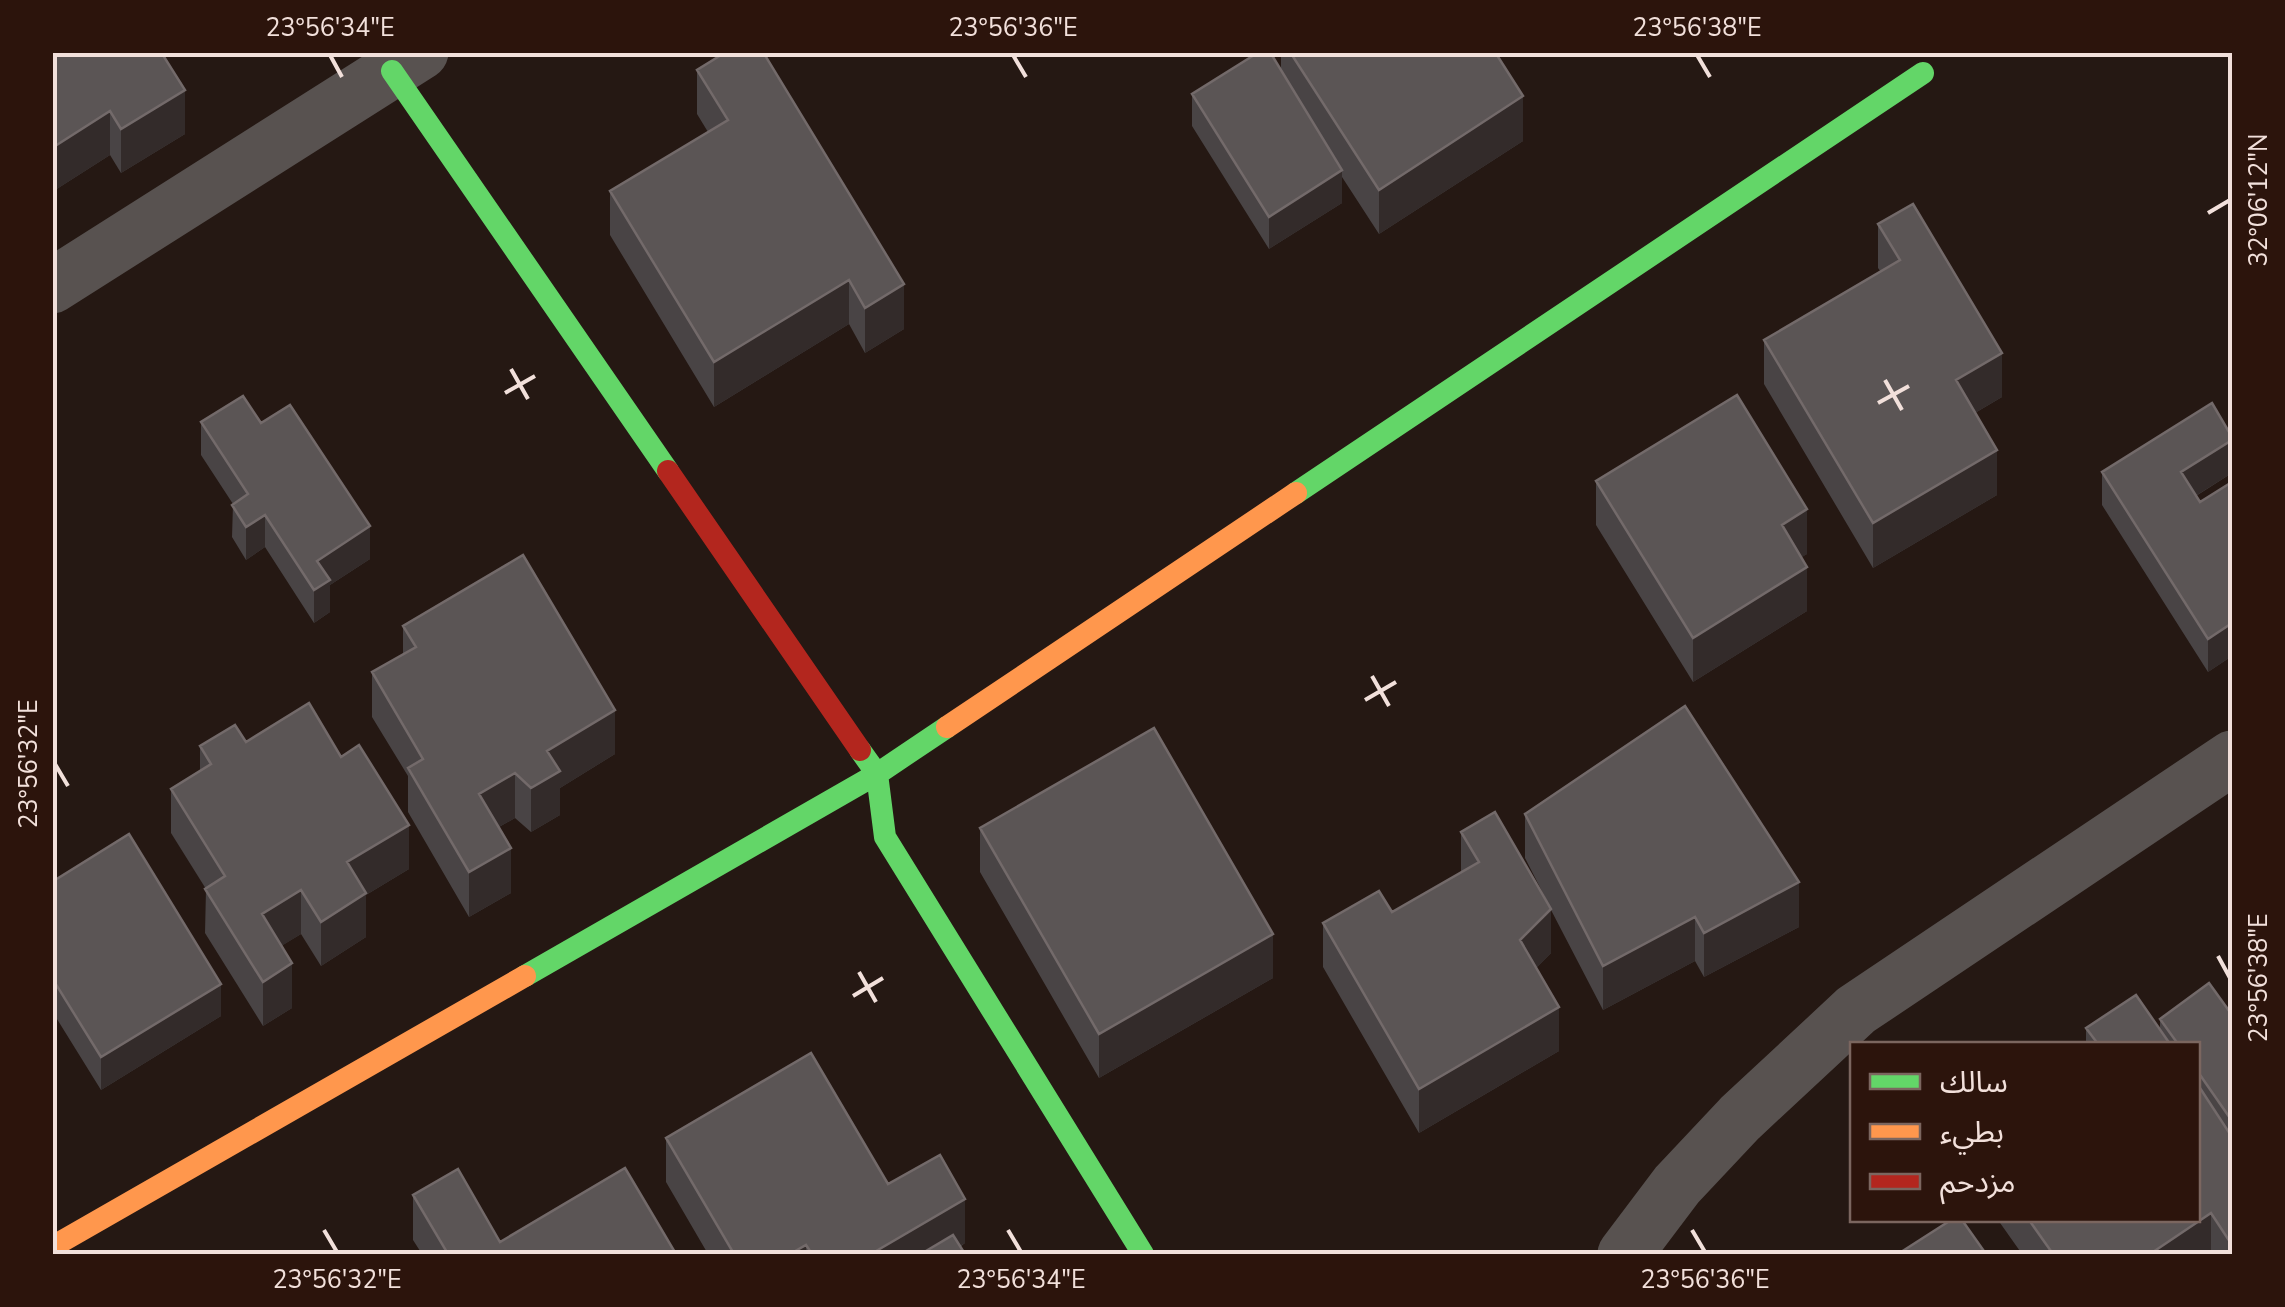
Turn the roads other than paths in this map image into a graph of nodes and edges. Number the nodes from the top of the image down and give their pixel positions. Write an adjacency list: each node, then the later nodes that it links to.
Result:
1 (406, 62): 3 (street); 5 (street)
2 (1923, 73): 5 (street)
3 (52, 286)
4 (2232, 758): 8 (street)
5 (877, 774): 6 (street); 7 (street)
6 (52, 1247)
7 (1143, 1254)
8 (1625, 1254)

